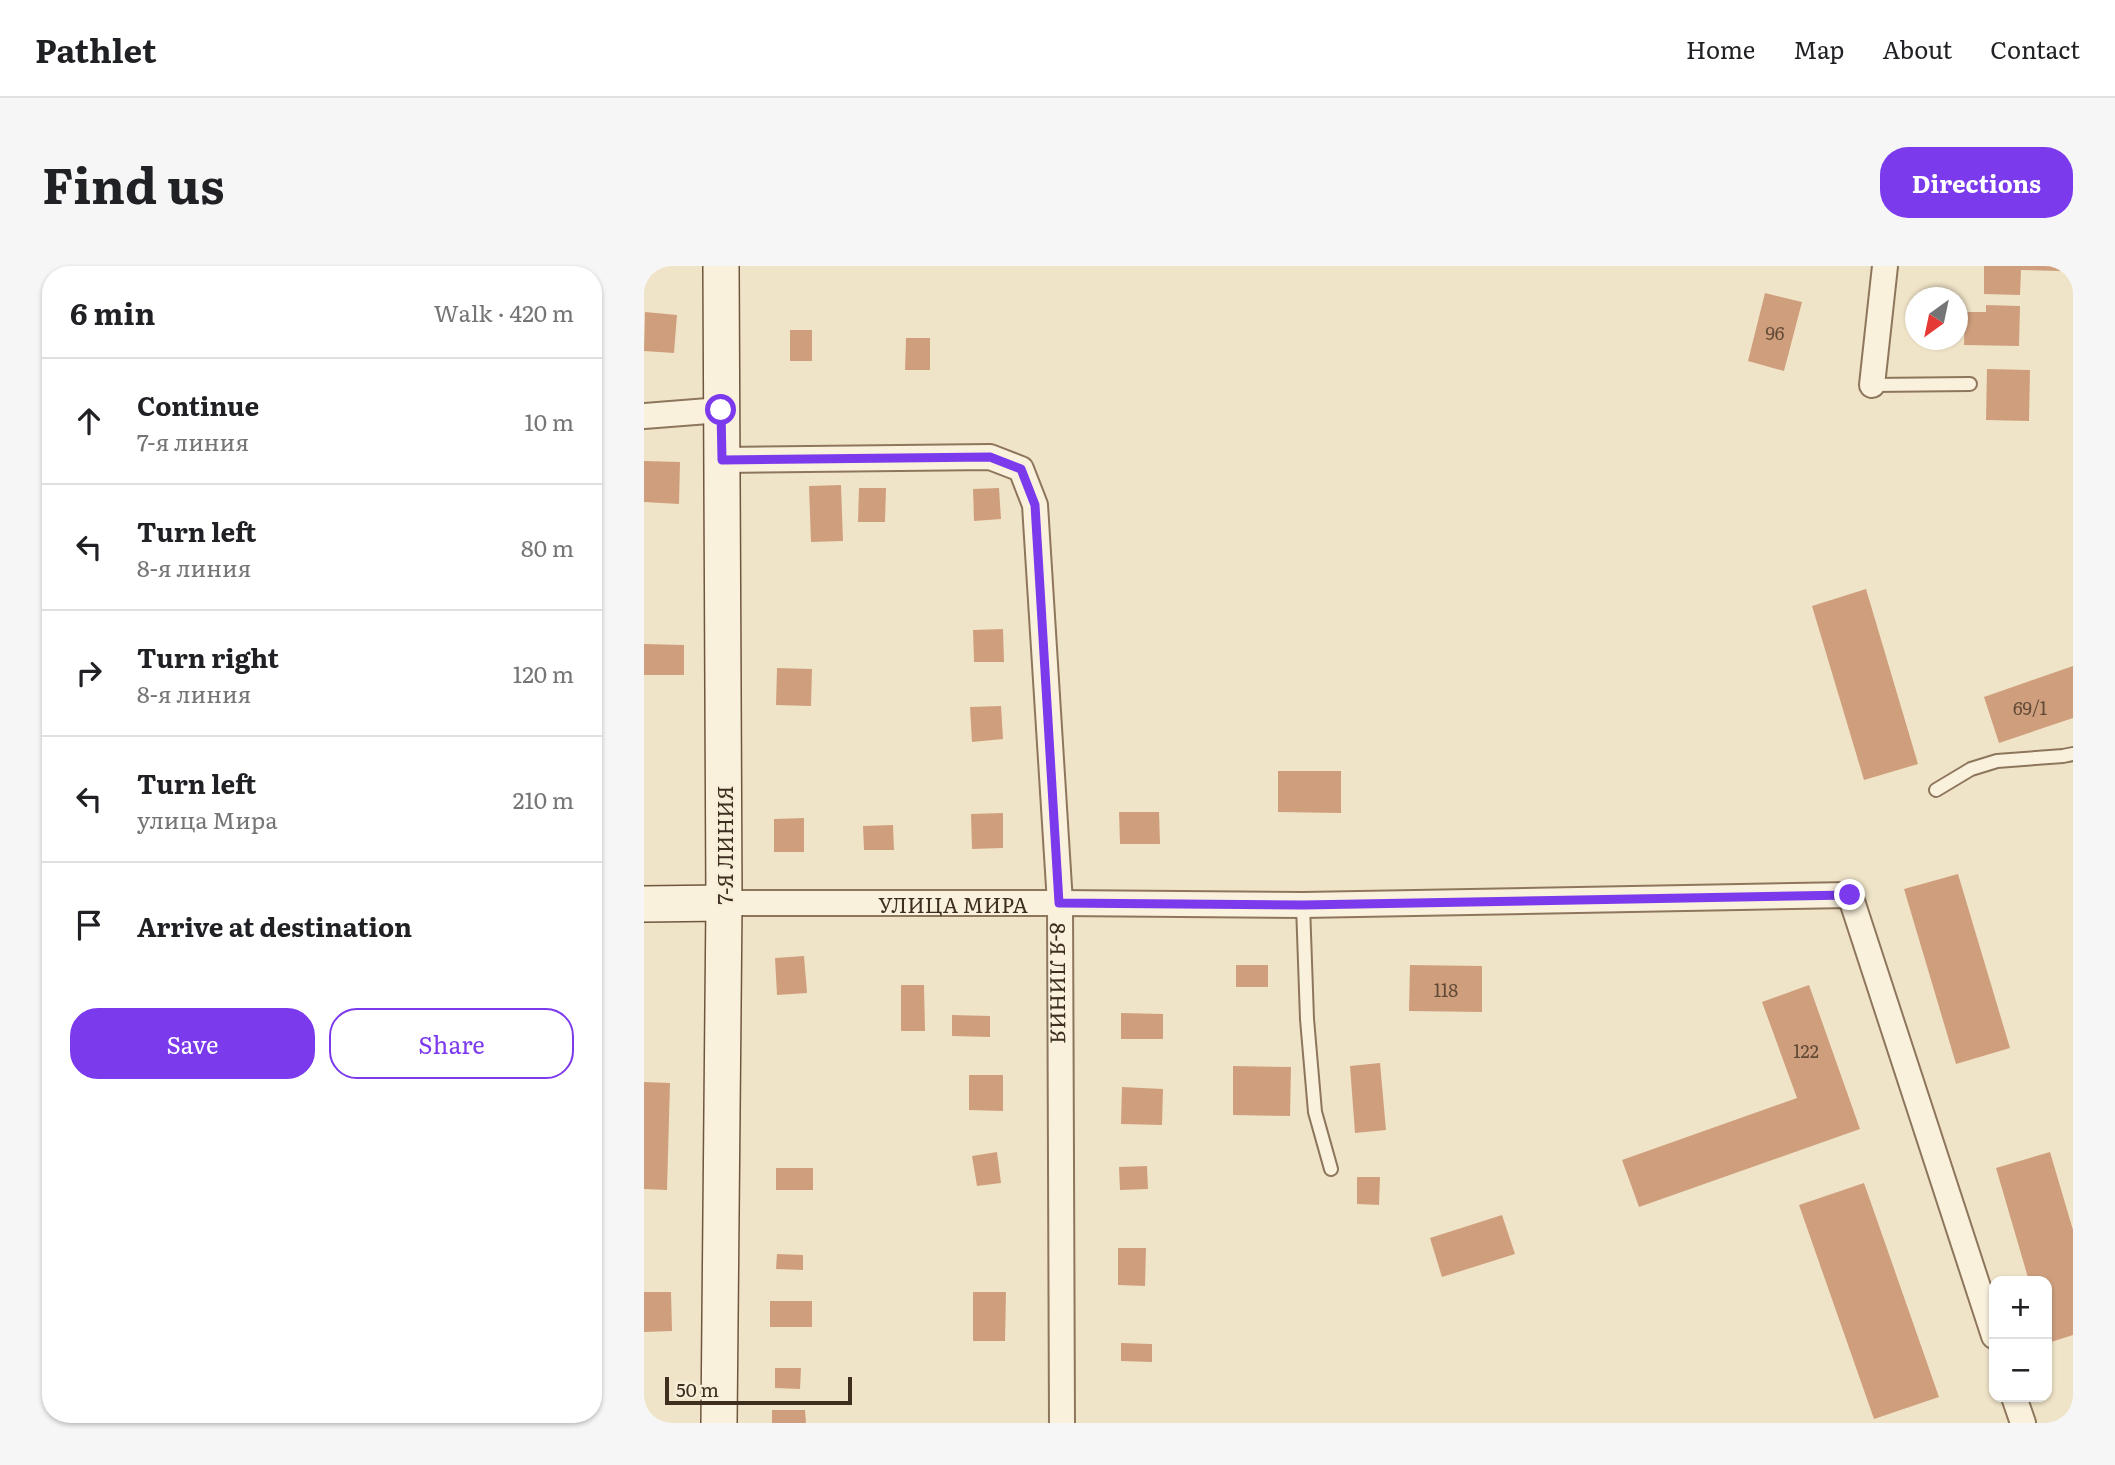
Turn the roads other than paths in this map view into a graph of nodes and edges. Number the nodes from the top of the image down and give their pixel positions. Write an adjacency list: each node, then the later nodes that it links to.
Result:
1 (722, 266): 5 (main road, 7-Я ЛИНИЯ)
2 (1885, 266): 4 (street)
3 (1970, 383): 4 (lane)
4 (1872, 385)
5 (721, 410): 6 (street); 7 (main road, 7-Я ЛИНИЯ)
6 (644, 416)
7 (722, 460): 10 (main road, 7-Я ЛИНИЯ); 11 (street, 8-Я ЛИНИЯ)
8 (2073, 754): 9 (lane)
9 (1936, 790)
10 (724, 903): 11 (street, УЛИЦА МИРА); 12 (main road, УЛИЦА МИРА); 17 (main road, 7-Я ЛИНИЯ)
11 (1059, 903): 13 (street, УЛИЦА МИРА); 18 (street, 8-Я ЛИНИЯ)
12 (644, 904)
13 (1303, 905): 14 (lane); 15 (street, УЛИЦА МИРА)
14 (1331, 1169)
15 (1989, 1321)
16 (2016, 1402): 19 (street)
17 (719, 1423)
18 (1062, 1423)
19 (2023, 1423)

